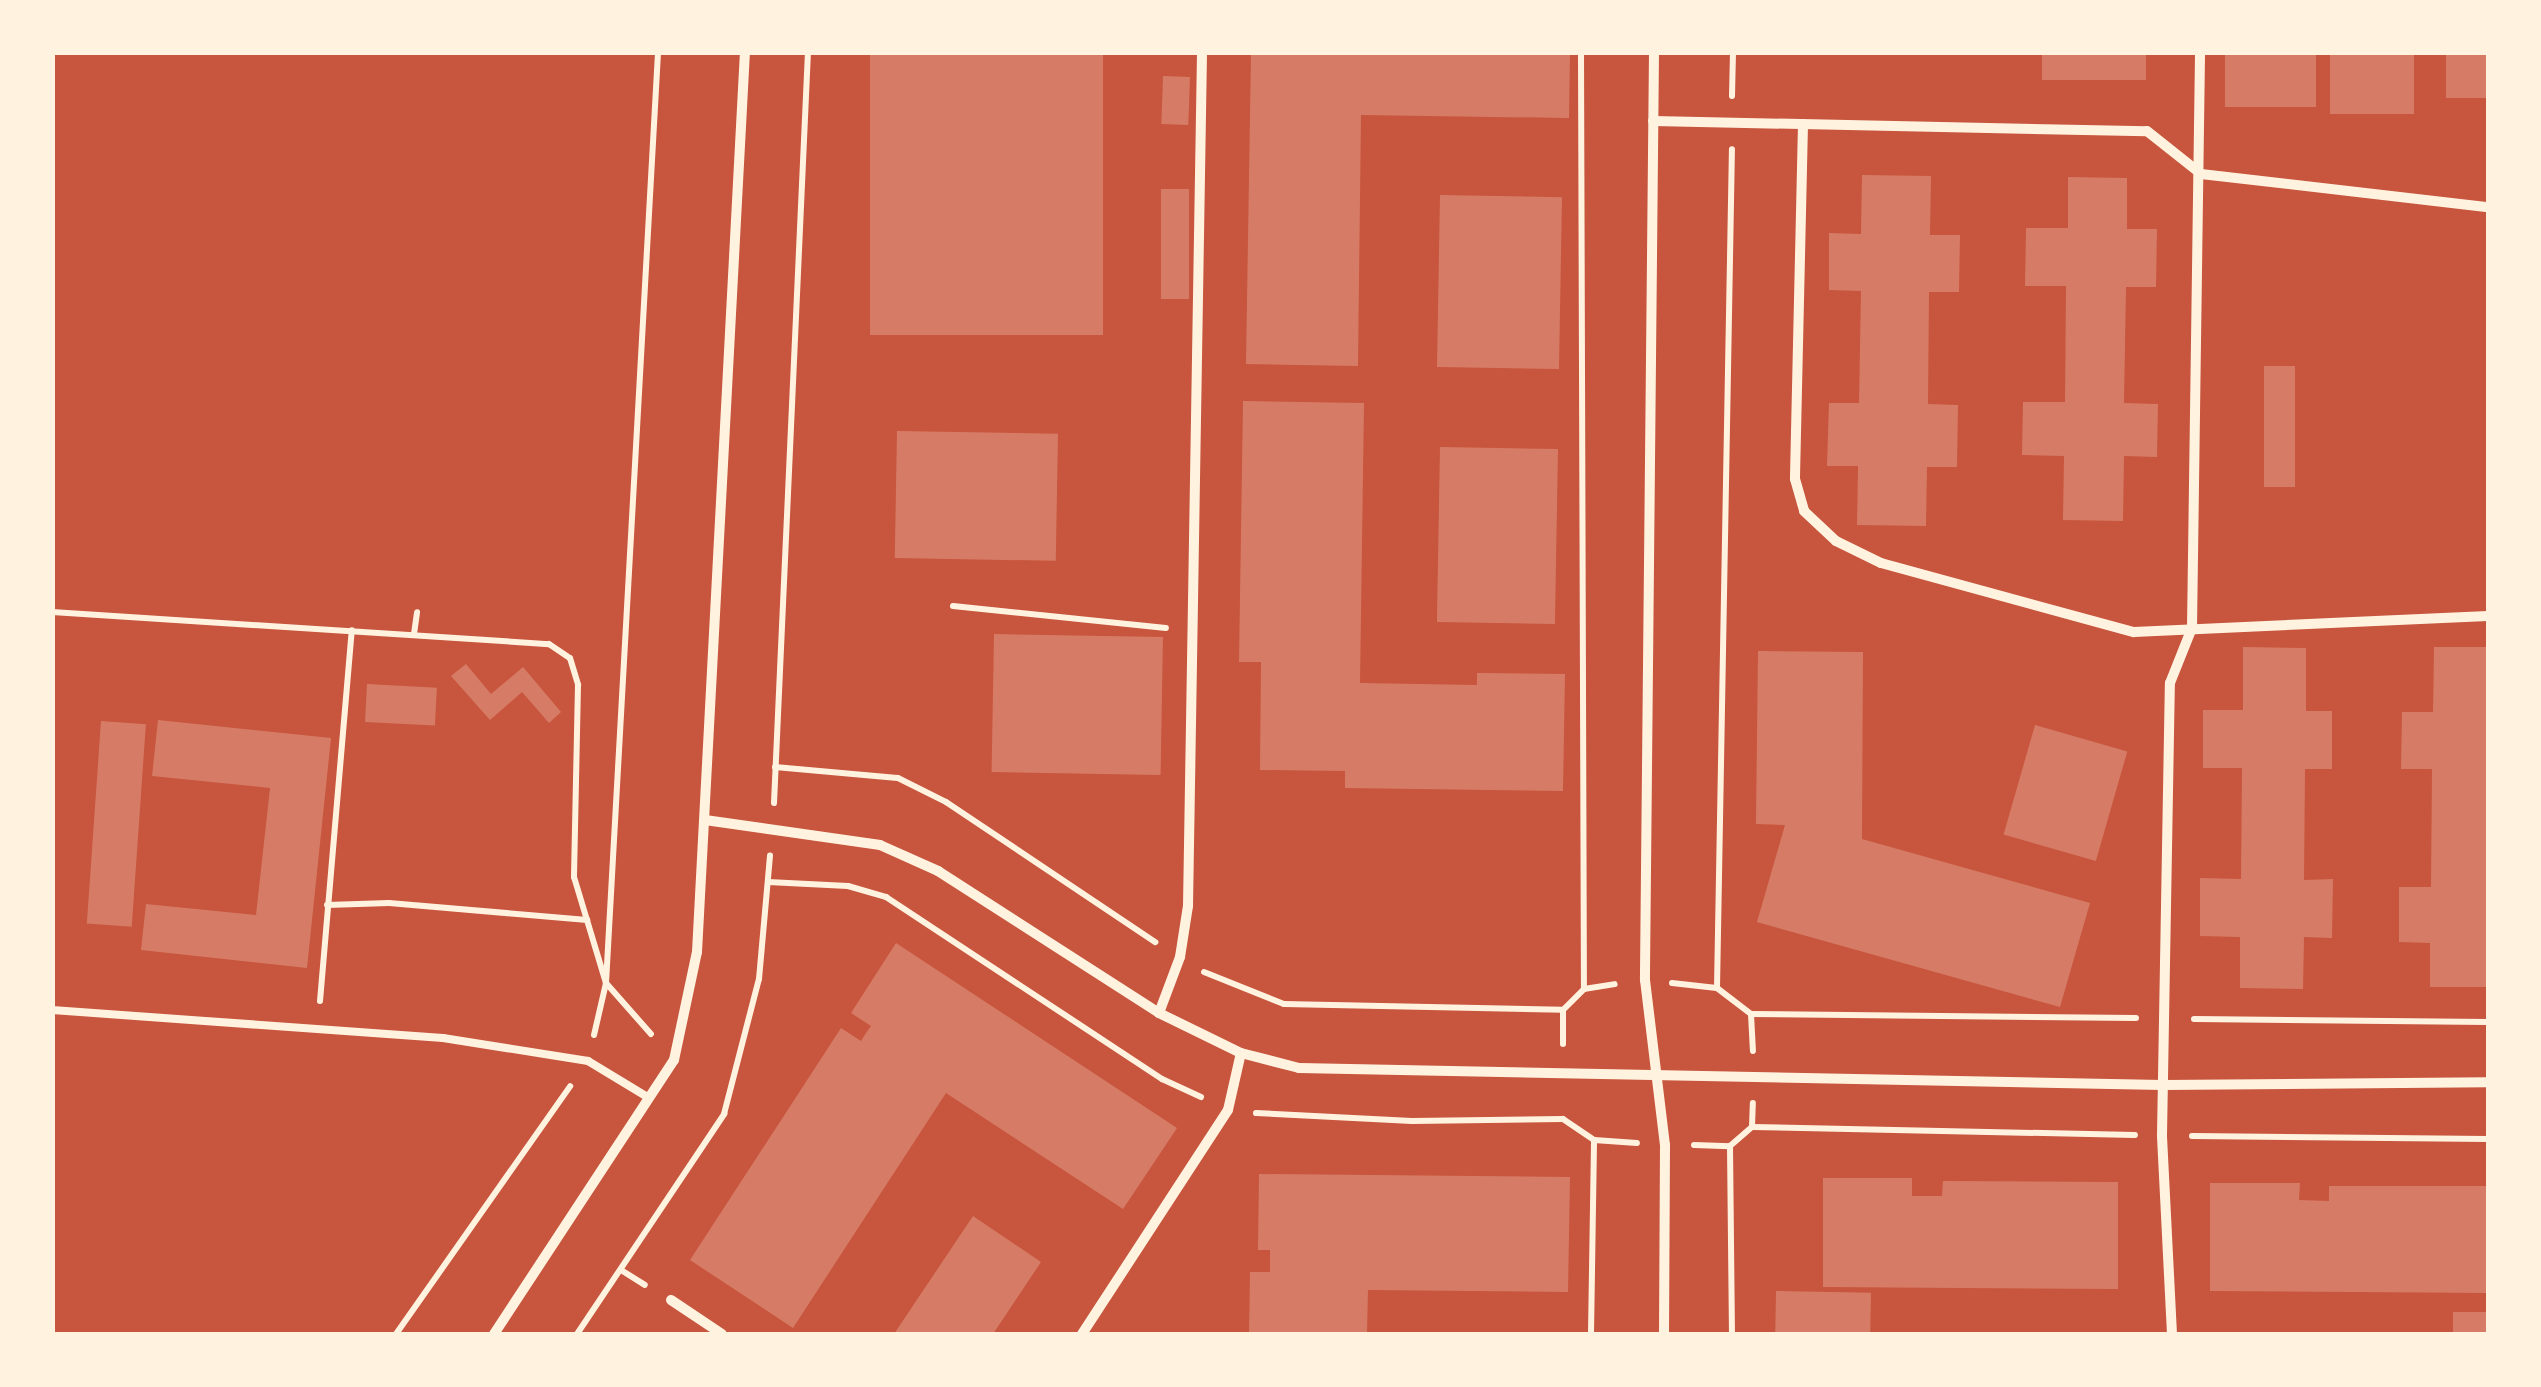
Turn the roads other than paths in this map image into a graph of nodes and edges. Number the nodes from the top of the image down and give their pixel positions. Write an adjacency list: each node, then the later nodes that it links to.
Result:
1 (745, 52): 11 (street)
2 (1202, 52): 13 (street)
3 (1654, 52): 5 (street)
4 (2200, 52): 7 (street)
5 (1653, 122): 6 (street); 15 (street)
6 (1802, 124): 7 (street); 10 (street)
7 (2202, 174): 8 (street); 10 (street)
8 (2488, 207)
9 (2488, 616): 10 (street)
10 (2192, 628): 17 (street)
11 (705, 820): 13 (street); 18 (street)
12 (52, 1010): 18 (lane)
13 (1159, 1013): 14 (street)
14 (1241, 1053): 15 (street); 22 (street)
15 (1654, 1073): 17 (street); 23 (street)
16 (2488, 1082): 17 (street)
17 (2163, 1085): 24 (street)
18 (649, 1098): 20 (street)
19 (671, 1300): 21 (street)
20 (494, 1334)
21 (722, 1334)
22 (1082, 1334)
23 (1664, 1334)
24 (2172, 1334)

